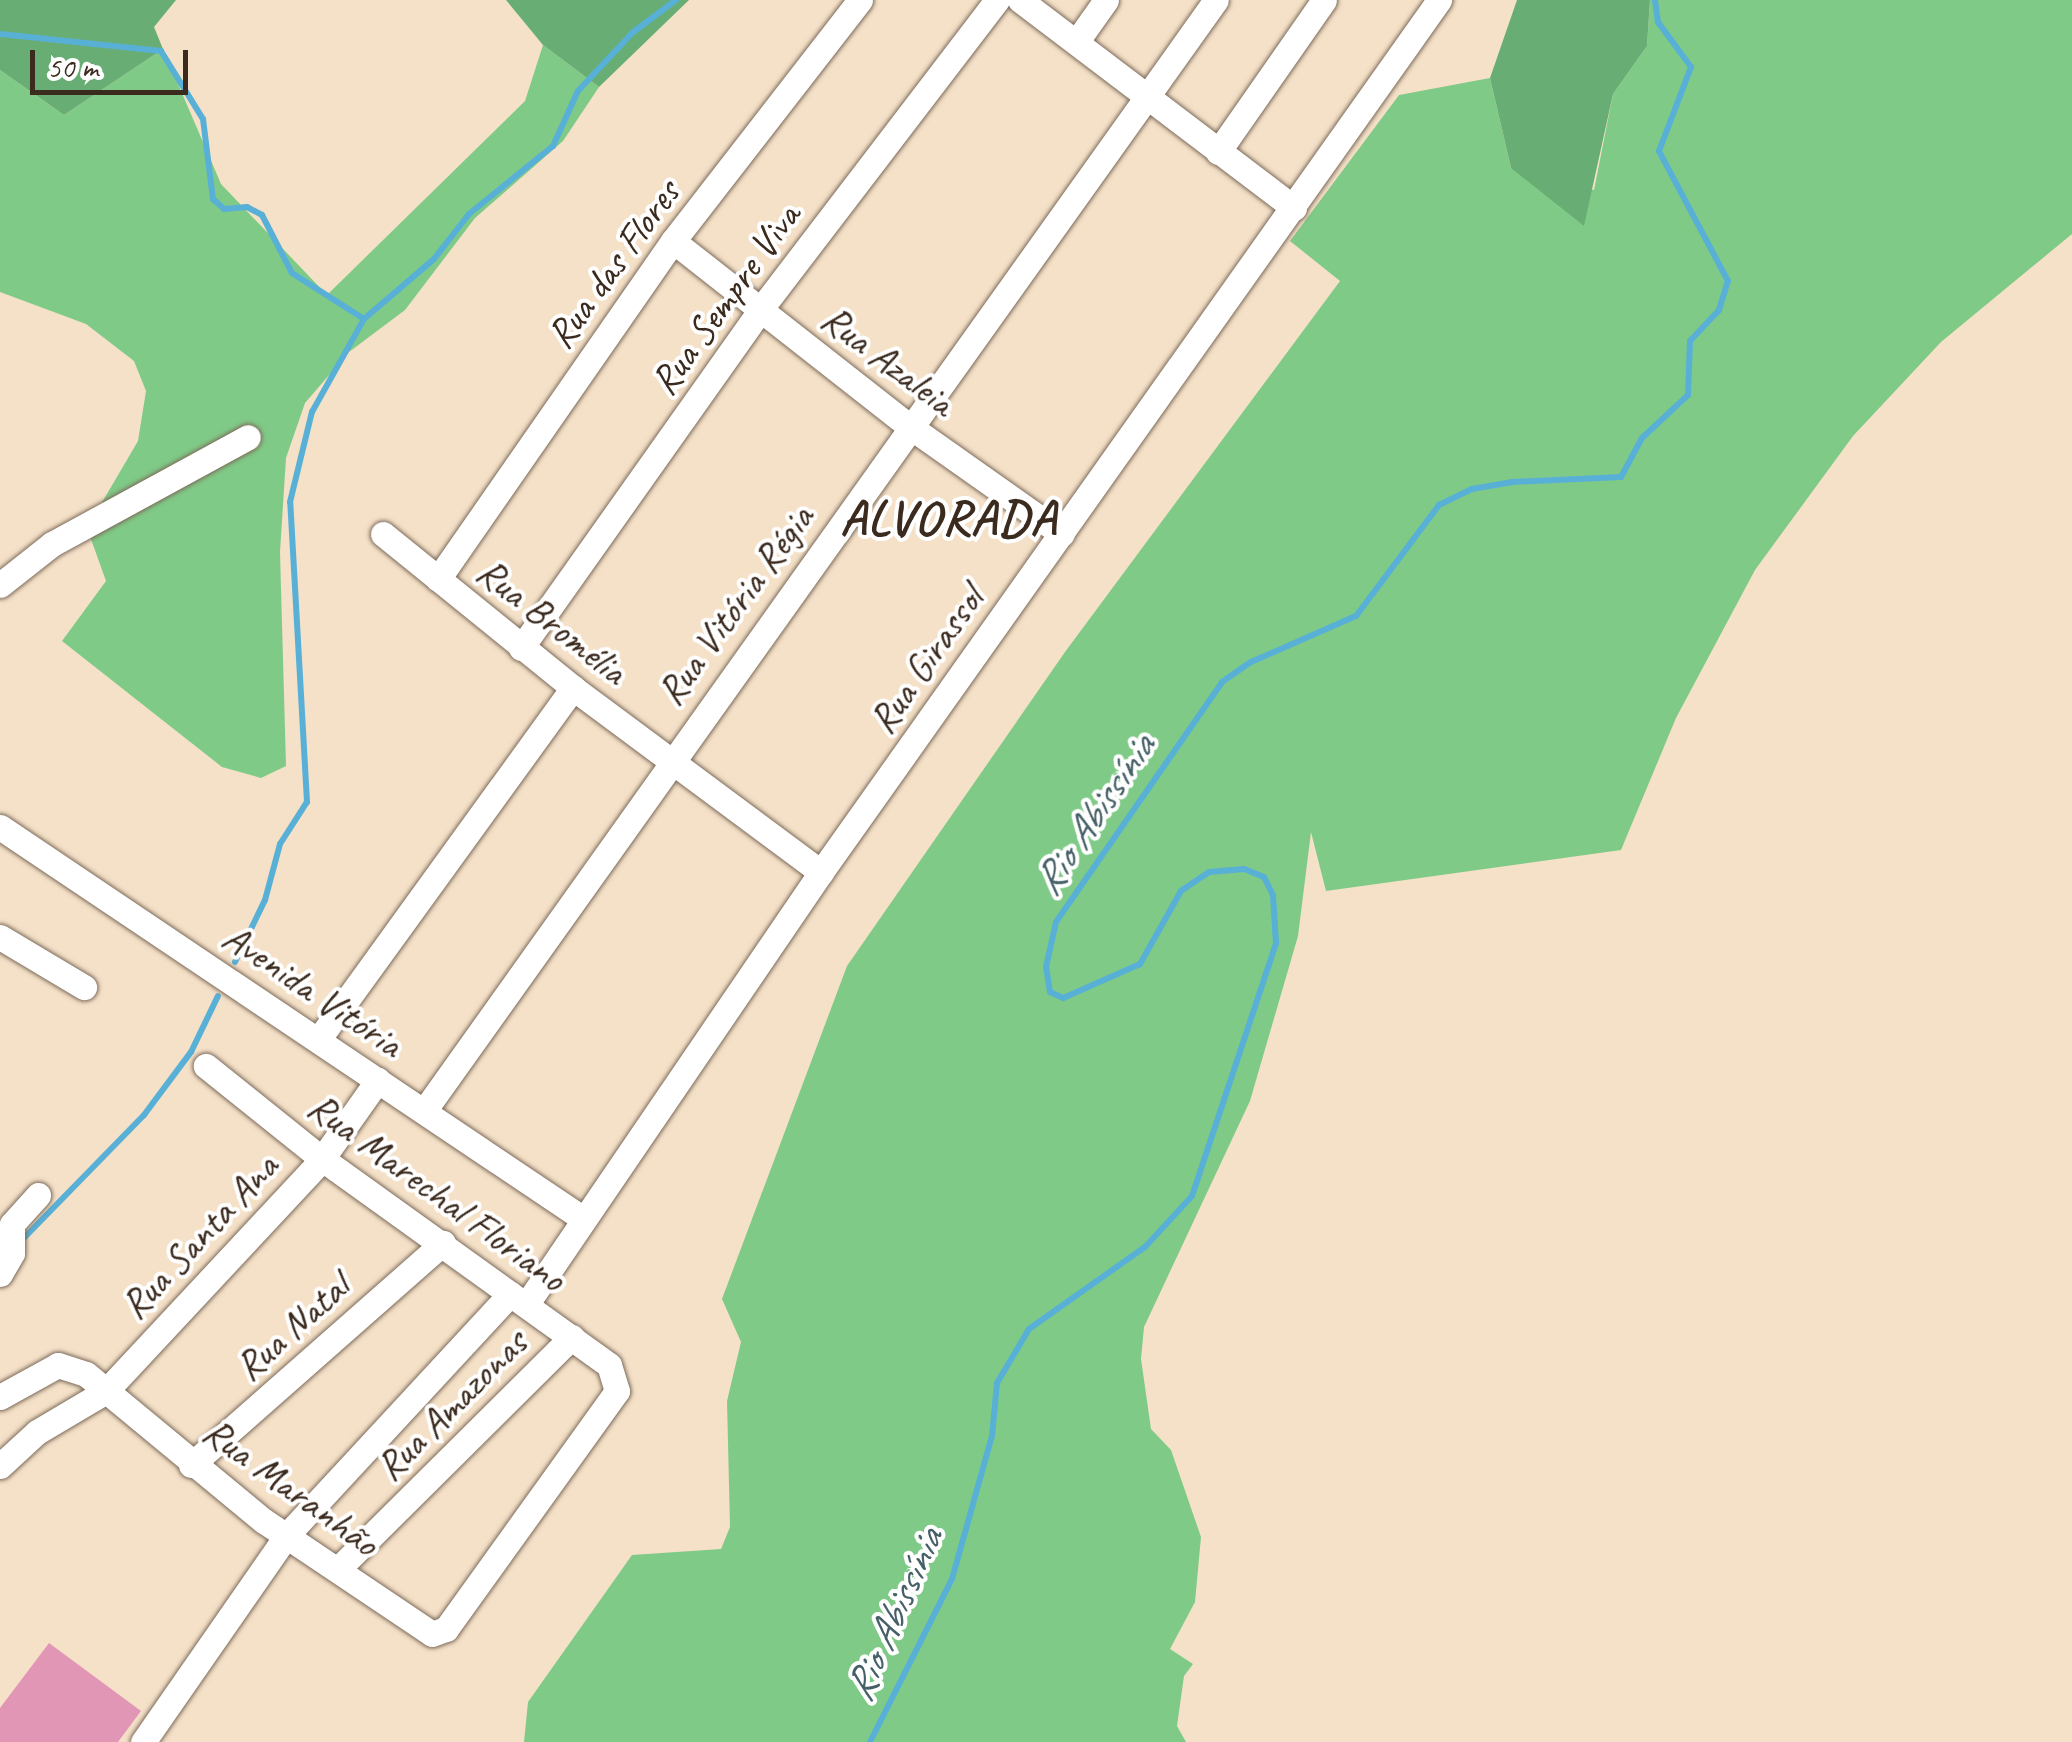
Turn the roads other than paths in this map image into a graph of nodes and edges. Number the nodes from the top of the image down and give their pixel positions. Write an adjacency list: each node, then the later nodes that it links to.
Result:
1 (860, 0): 12 (street, Rua das Flores)
2 (997, 0): 13 (street, Rua Sempre Viva)
3 (1020, 0): 8 (street)
4 (1106, 0): 8 (street)
5 (1216, 0): 9 (street, Rua Vitória Régia)
6 (1324, 0): 10 (street)
7 (1439, 0): 11 (street, Rua Girassol)
8 (1077, 42): 9 (street)
9 (1148, 99): 10 (street); 14 (street, Rua Vitória Régia)
10 (1218, 152): 11 (street)
11 (1294, 208): 17 (street, Rua Girassol)
12 (673, 241): 13 (street, Rua Azaleia); 18 (street, Rua das Flores)
13 (760, 310): 14 (street, Rua Azaleia); 20 (street, Rua Sempre Viva)
14 (909, 426): 17 (street, Rua Azaleia); 22 (street, Rua Vitória Régia)
15 (248, 437): 19 (street)
16 (383, 534): 18 (street, Rua Bromélia)
17 (1062, 534): 24 (street, Rua Girassol)
18 (438, 578): 20 (street, Rua Bromélia)
19 (0, 585)
20 (521, 648): 21 (street, Rua Bromélia)
21 (573, 688): 22 (street, Rua Bromélia); 27 (street)
22 (670, 760): 24 (street, Rua Bromélia); 30 (street, Rua Vitória Régia)
23 (0, 827): 27 (street, Avenida Vitória)
24 (820, 872): 33 (street, Rua Girassol)
25 (0, 937): 26 (street)
26 (84, 988)
27 (318, 1040): 29 (street, Avenida Vitória)
28 (206, 1066): 31 (street, Rua Marechal Floriano)
29 (378, 1080): 30 (street, Avenida Vitória); 31 (street, Rua Santa Ana)
30 (424, 1111): 33 (street, Avenida Vitória)
31 (322, 1159): 34 (street, Rua Marechal Floriano); 38 (street, Rua Santa Ana)
32 (38, 1195): 35 (street)
33 (582, 1218): 36 (street, Rua Girassol)
34 (442, 1243): 36 (street, Rua Marechal Floriano); 40 (street, Rua Natal)
35 (0, 1274)
36 (518, 1299): 37 (street, Rua Marechal Floriano); 42 (street, Rua Girassol)
37 (572, 1336): 43 (street, Rua Amazonas); 44 (street, Rua Marechal Floriano)
38 (106, 1391): 39 (street, Rua Maranhão); 40 (street, Rua Maranhão); 41 (street, Rua Santa Ana)
39 (0, 1397)
40 (191, 1465): 42 (street, Rua Maranhão)
41 (0, 1466)
42 (286, 1536): 43 (street, Rua Maranhão); 45 (street, Rua Girassol)
43 (340, 1568): 44 (street, Rua Maranhão)
44 (439, 1634)
45 (144, 1742)

